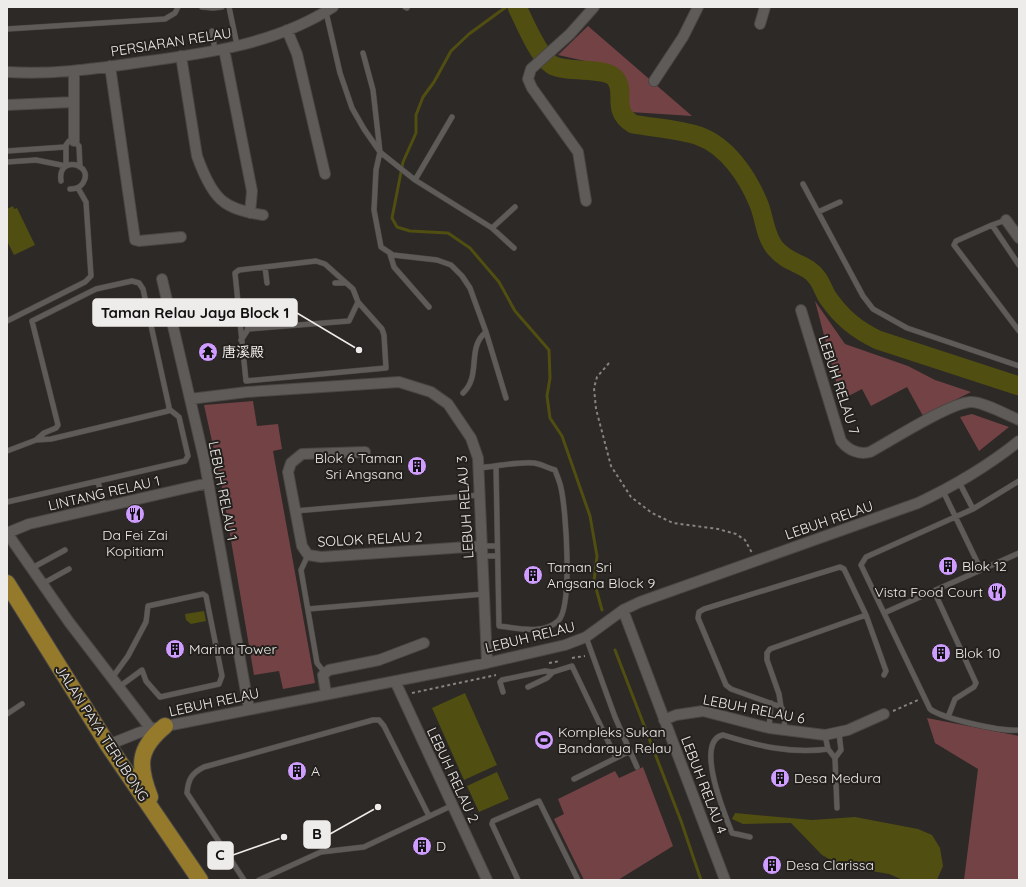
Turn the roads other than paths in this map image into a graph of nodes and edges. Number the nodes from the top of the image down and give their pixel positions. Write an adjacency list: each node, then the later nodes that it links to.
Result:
1 (178, 7): 10 (lane)
2 (202, 7): 3 (lane)
3 (222, 7)
4 (229, 7): 13 (lane)
5 (594, 7): 36 (street)
6 (698, 7): 20 (street)
7 (765, 7): 9 (street)
8 (329, 9): 12 (street, PERSIARAN RELAU); 26 (lane)
9 (760, 24)
10 (7, 29)
11 (212, 30): 14 (lane)
12 (288, 30): 13 (street, PERSIARAN RELAU); 30 (street)
13 (237, 45): 14 (street, PERSIARAN RELAU)
14 (219, 50): 16 (street, PERSIARAN RELAU); 40 (street)
15 (364, 53): 26 (lane)
16 (182, 56): 17 (street, PERSIARAN RELAU); 40 (street)
17 (110, 66): 18 (street, PERSIARAN RELAU); 45 (street)
18 (74, 71): 19 (street, PERSIARAN RELAU); 21 (street)
19 (7, 72)
20 (654, 81)
21 (74, 102): 22 (street); 24 (street)
22 (7, 105)
23 (452, 118): 31 (lane)
24 (70, 144): 25 (lane); 28 (lane); 29 (lane)
25 (7, 151)
26 (380, 152): 31 (lane); 48 (lane)
27 (7, 162): 28 (lane)
28 (66, 166): 29 (lane); 32 (lane)
29 (80, 167): 34 (lane)
30 (325, 174)
31 (415, 180): 44 (lane)
32 (61, 181)
33 (803, 184): 39 (lane)
34 (78, 188): 35 (lane); 58 (lane)
35 (70, 189)
36 (586, 201)
37 (840, 202): 39 (lane)
38 (515, 207): 44 (lane)
39 (818, 212): 62 (lane)
40 (250, 213): 41 (street)
41 (262, 215)
42 (1006, 220): 43 (lane); 46 (street)
43 (992, 225): 49 (lane); 59 (lane)
44 (492, 228): 47 (lane)
45 (181, 237)
46 (1019, 238)
47 (514, 248)
48 (390, 254): 56 (lane); 60 (lane)
49 (1019, 265)
50 (265, 267): 52 (lane); 53 (lane); 61 (lane)
51 (162, 279): 67 (street, LEBUH RELAU 1)
52 (346, 282): 54 (lane); 55 (lane)
53 (267, 283)
54 (335, 283)
55 (358, 302): 61 (lane); 63 (lane)
56 (429, 307)
57 (801, 310): 69 (street, LEBUH RELAU 7)
58 (7, 321)
59 (1019, 329)
60 (486, 332): 65 (lane); 66 (lane)
61 (241, 340): 63 (lane)
62 (1019, 366)
63 (246, 381): 64 (lane)
64 (247, 392): 67 (street, LEBUH RELAU 3); 75 (street, LEBUH RELAU 3)
65 (463, 393)
66 (506, 398)
67 (190, 399): 79 (street, LEBUH RELAU 1)
68 (169, 409): 70 (lane); 70 (lane); 76 (lane)
69 (1019, 420)
70 (36, 440): 72 (lane)
71 (1019, 441): 78 (street, LEBUH RELAU)
72 (7, 450)
73 (365, 452): 85 (street, SOLOK RELAU 2)
74 (496, 466): 75 (lane); 88 (lane); 93 (lane)
75 (478, 468): 81 (street, LEBUH RELAU 3)
76 (98, 481): 82 (lane); 83 (lane)
77 (1019, 481): 84 (lane)
78 (959, 482): 80 (street, LEBUH RELAU); 84 (lane)
79 (208, 483): 83 (street, LINTANG RELAU 1); 120 (street, LEBUH RELAU 1)
80 (943, 491): 86 (lane); 102 (street, LEBUH RELAU)
81 (480, 495): 85 (lane); 90 (street, LEBUH RELAU 3)
82 (7, 502)
83 (104, 507): 87 (street, LINTANG RELAU 1)
84 (973, 509): 86 (lane)
85 (295, 510): 92 (street, SOLOK RELAU 2)
86 (956, 517): 96 (lane); 103 (lane)
87 (7, 533): 94 (street)
88 (496, 546): 90 (lane); 93 (lane)
89 (65, 550): 94 (lane)
90 (482, 551): 92 (street, SOLOK RELAU 2); 93 (lane); 100 (street, LEBUH RELAU 3)
91 (1019, 553): 96 (lane)
92 (308, 555): 101 (lane)
93 (496, 556)
94 (32, 568): 98 (street)
95 (69, 569): 98 (lane)
96 (981, 570): 99 (lane)
97 (7, 584): 131 (main road, JALAN PAYA TERUBONG)
98 (42, 584): 111 (street)
99 (934, 591): 103 (lane); 123 (lane)
100 (484, 594): 101 (lane); 107 (street, LEBUH RELAU 3)
101 (308, 609): 109 (lane)
102 (623, 610): 105 (street, LEBUH RELAU); 124 (street, LEBUH RELAU 4)
103 (884, 613): 123 (lane)
104 (866, 615): 110 (lane); 117 (lane); 119 (lane)
105 (586, 637): 107 (street, LEBUH RELAU); 133 (lane)
106 (424, 643): 109 (street)
107 (487, 663): 112 (street, LEBUH RELAU)
108 (553, 672): 114 (lane); 115 (lane); 134 (lane)
109 (325, 673): 116 (street)
110 (884, 675)
111 (112, 678): 113 (street); 113 (lane)
112 (394, 681): 116 (street, LEBUH RELAU); 138 (street, LEBUH RELAU 2)
113 (119, 686): 125 (street)
114 (528, 687)
115 (504, 692)
116 (326, 694): 120 (street, LEBUH RELAU)
117 (771, 703): 119 (lane); 126 (lane)
118 (22, 704): 121 (lane)
119 (781, 707): 128 (lane)
120 (249, 709): 125 (street, LEBUH RELAU)
121 (7, 714)
122 (884, 714): 129 (street, LEBUH RELAU 6)
123 (948, 717): 127 (lane)
124 (664, 720): 126 (street, LEBUH RELAU 6); 149 (street, LEBUH RELAU 4)
125 (158, 728): 131 (street, LEBUH RELAU); 141 (main road)
126 (769, 728): 128 (street, LEBUH RELAU 6)
127 (1019, 730)
128 (784, 731): 130 (street, LEBUH RELAU 6)
129 (839, 733): 130 (street, LEBUH RELAU 6); 135 (lane)
130 (825, 735): 132 (lane)
131 (108, 745): 141 (main road, JALAN PAYA TERUBONG)
132 (828, 749): 135 (lane); 142 (lane)
133 (630, 751): 134 (lane); 136 (lane)
134 (616, 758): 137 (lane)
135 (835, 758): 139 (lane)
136 (637, 767)
137 (574, 779)
138 (451, 806): 140 (lane); 146 (street, LEBUH RELAU 2)
139 (837, 808)
140 (429, 816): 144 (lane); 145 (lane)
141 (160, 822): 143 (main road, JALAN PAYA TERUBONG)
142 (750, 837)
143 (200, 880)
144 (244, 880)
145 (259, 880)
146 (487, 880)
147 (518, 880): 148 (lane)
148 (578, 880)
149 (725, 880)

